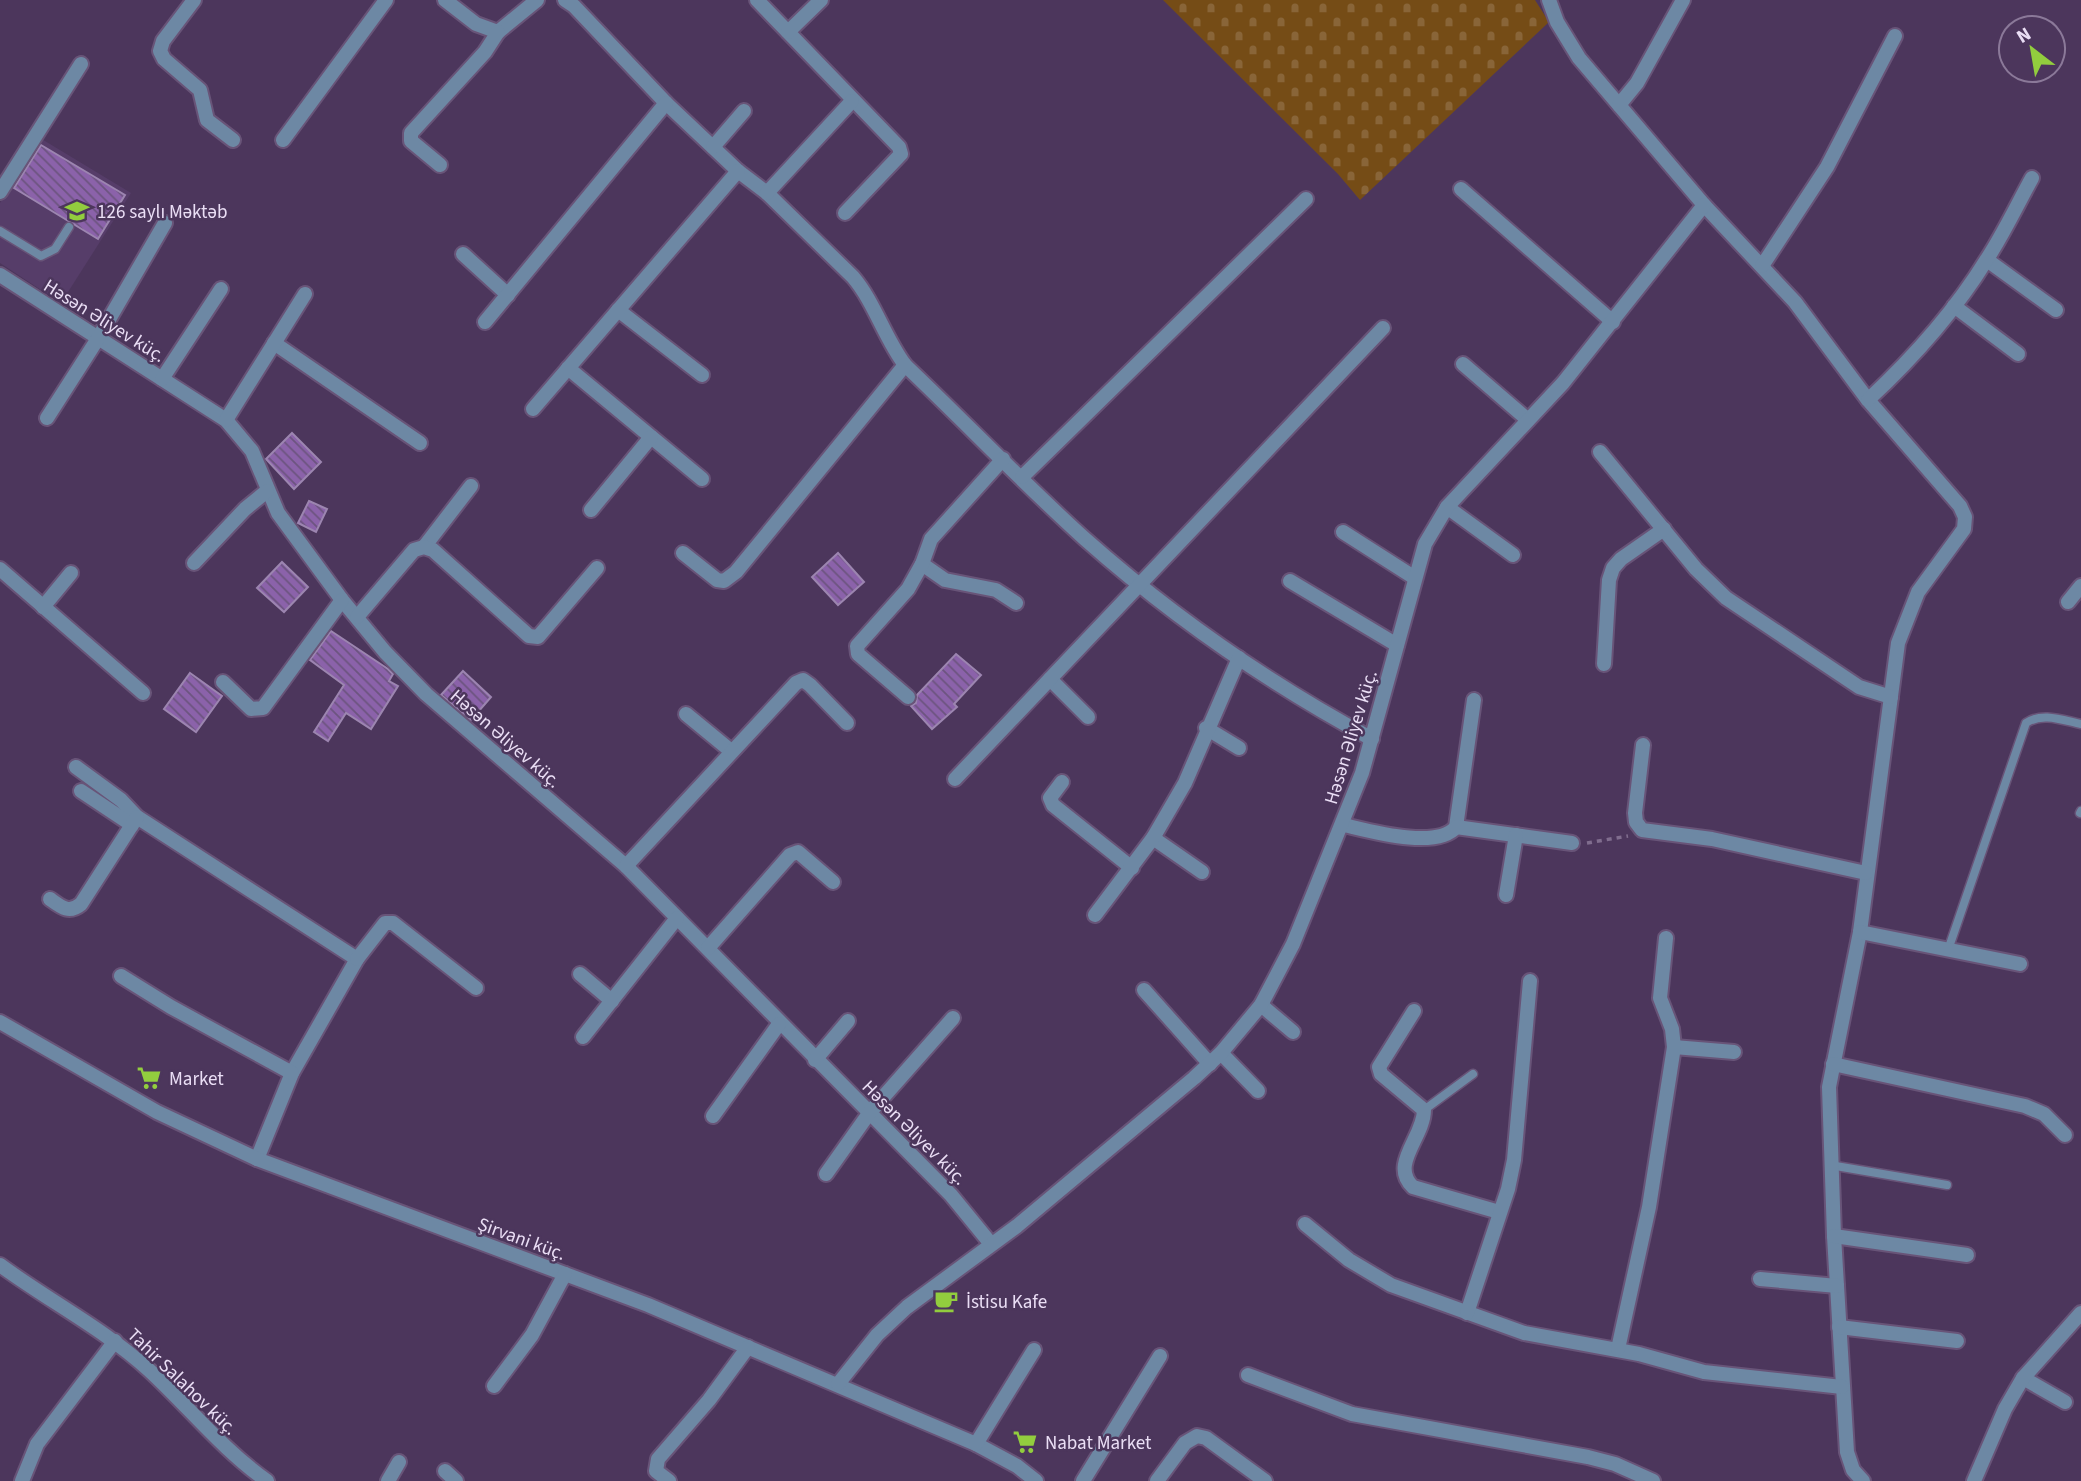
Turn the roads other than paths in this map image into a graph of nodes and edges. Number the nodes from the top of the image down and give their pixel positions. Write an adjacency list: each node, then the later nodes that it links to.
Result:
1 (194, 0): 18 (street)
2 (386, 0): 19 (street)
3 (445, 0): 10 (street)
4 (537, 0): 10 (street)
5 (565, 0): 15 (street)
6 (757, 0): 11 (street)
7 (821, 0): 11 (street)
8 (1549, 0): 16 (street)
9 (1683, 0): 16 (street)
10 (498, 32): 21 (street)
11 (788, 32): 14 (street)
12 (1895, 36): 35 (street)
13 (81, 64): 25 (street)
14 (852, 101): 26 (street); 29 (street)
15 (666, 103): 20 (street); 39 (street)
16 (1619, 106): 28 (street)
17 (744, 111): 20 (street)
18 (233, 140)
19 (283, 140)
20 (713, 147): 22 (street)
21 (440, 165)
22 (738, 171): 26 (street); 41 (street)
23 (2032, 178): 34 (street)
24 (1461, 189): 43 (street)
25 (0, 192)
26 (767, 193): 50 (street)
27 (1306, 199): 63 (street)
28 (1704, 205): 35 (street); 43 (street, Həsən Əliyev küç.)
29 (845, 212)
30 (165, 223): 46 (street)
31 (69, 228): 32 (lane)
32 (0, 231)
33 (463, 254): 39 (street)
34 (1987, 260): 40 (street); 42 (street)
35 (1762, 266): 54 (street)
36 (0, 275): 46 (street, Həsən Əliyev küç.)
37 (221, 289): 53 (street)
38 (305, 294): 47 (street)
39 (508, 295): 44 (street)
40 (1954, 306): 48 (street); 54 (street)
41 (618, 310): 51 (street); 52 (street)
42 (2056, 310)
43 (1613, 322): 58 (street, Həsən Əliyev küç.)
44 (485, 323)
45 (1383, 328): 81 (street)
46 (97, 340): 53 (street, Həsən Əliyev küç.); 56 (street)
47 (274, 343): 57 (street); 60 (street)
48 (2018, 354)
49 (1463, 364): 58 (street)
50 (905, 365): 62 (street); 72 (street)
51 (568, 368): 55 (street); 59 (street)
52 (702, 375)
53 (162, 379): 57 (street, Həsən Əliyev küç.)
54 (1868, 401): 95 (street)
55 (533, 409)
56 (47, 418)
57 (226, 420): 66 (street, Həsən Əliyev küç.)
58 (1528, 420): 67 (street, Həsən Əliyev küç.)
59 (651, 437): 64 (street); 68 (street)
60 (420, 443)
61 (1600, 452): 69 (street)
62 (1003, 459): 63 (street); 75 (street)
63 (1022, 477): 81 (street)
64 (702, 479)
65 (471, 486): 71 (street)
66 (267, 491): 74 (street); 83 (street, Həsən Əliyev küç.)
67 (1447, 507): 73 (street); 79 (street, Həsən Əliyev küç.)
68 (591, 510)
69 (1664, 529): 90 (street); 95 (street)
70 (1343, 532): 79 (street)
71 (424, 547): 76 (street); 87 (street)
72 (683, 553)
73 (1514, 555)
74 (194, 564)
75 (922, 564): 85 (street); 94 (street)
76 (597, 568)
77 (0, 569): 86 (street)
78 (71, 573): 86 (street)
79 (1415, 578): 88 (street, Həsən Əliyev küç.)
80 (1290, 581): 88 (street)
81 (1140, 584): 89 (street); 91 (street)
82 (2081, 586): 84 (street)
83 (342, 600): 87 (street, Həsən Əliyev küç.); 92 (street)
84 (2068, 602)
85 (1016, 603)
86 (43, 607): 93 (street)
87 (357, 617): 116 (street, Həsən Əliyev küç.)
88 (1397, 645): 102 (street, Həsən Əliyev küç.)
89 (1239, 658): 101 (street); 102 (street)
90 (1604, 664)
91 (1050, 679): 98 (street); 107 (street)
92 (223, 682)
93 (143, 693)
94 (908, 697)
95 (1891, 697): 119 (street)
96 (1474, 700): 112 (street)
97 (687, 714): 105 (street)
98 (1088, 717)
99 (847, 723): 105 (street)
100 (2081, 724): 128 (lane)
101 (1206, 728): 104 (street); 114 (street)
102 (1372, 739): 111 (street, Həsən Əliyev küç.)
103 (1643, 745): 119 (street)
104 (1239, 748)
105 (731, 751): 116 (street)
106 (76, 767): 110 (street)
107 (955, 779)
108 (1062, 782): 117 (street)
109 (81, 791): 110 (street)
110 (135, 821): 122 (street); 129 (street)
111 (1344, 825): 112 (street); 137 (street, Həsən Əliyev küç.)
112 (1455, 827): 113 (street)
113 (1516, 835): 115 (street); 121 (street)
114 (1153, 838): 117 (street); 118 (street)
115 (1572, 843)
116 (626, 866): 124 (street, Həsən Əliyev küç.)
117 (1132, 867): 123 (street)
118 (1202, 872)
119 (1866, 873): 125 (street)
120 (833, 882): 127 (street)
121 (1506, 895)
122 (50, 899)
123 (1095, 915)
124 (677, 918): 127 (street, Həsən Əliyev küç.); 136 (street)
125 (1860, 932): 128 (street); 150 (street)
126 (1666, 938): 145 (street)
127 (708, 948): 142 (street, Həsən Əliyev küç.)
128 (1948, 950): 130 (street)
129 (357, 959): 134 (street); 151 (street)
130 (2021, 964)
131 (580, 974): 136 (street)
132 (121, 976): 151 (street)
133 (1530, 981): 162 (street)
134 (476, 988)
135 (1144, 990): 149 (street)
136 (612, 1000): 144 (street)
137 (1261, 1005): 143 (street); 147 (street, Həsən Əliyev küç.)
138 (1414, 1011): 154 (street)
139 (953, 1018): 155 (street)
140 (848, 1021): 148 (street)
141 (0, 1022): 158 (street, Şirvani küç.)
142 (779, 1024): 148 (street, Həsən Əliyev küç.); 156 (street)
143 (1293, 1032)
144 (583, 1037)
145 (1674, 1047): 146 (street); 177 (street)
146 (1734, 1052)
147 (1222, 1053): 149 (street, Həsən Əliyev küç.); 153 (street)
148 (815, 1060): 155 (street, Həsən Əliyev küç.)
149 (1210, 1064): 165 (street, Həsən Əliyev küç.)
150 (1833, 1065): 157 (street); 159 (street)
151 (292, 1073): 158 (street)
152 (1473, 1074): 154 (lane)
153 (1258, 1091)
154 (1424, 1110): 162 (street)
155 (870, 1112): 160 (street); 165 (street, Həsən Əliyev küç.)
156 (713, 1116)
157 (2065, 1135)
158 (257, 1159): 168 (street, Şirvani küç.)
159 (1830, 1165): 161 (lane); 164 (street)
160 (826, 1174)
161 (1947, 1185)
162 (1499, 1212): 171 (street)
163 (1305, 1224): 171 (street)
164 (1834, 1236): 166 (street); 170 (street)
165 (991, 1244): 182 (street, Həsən Əliyev küç.)
166 (1967, 1255)
167 (0, 1265): 174 (street, Tahir Salahov küç.)
168 (565, 1274): 176 (street, Şirvani küç.); 183 (street)
169 (1760, 1279): 170 (street)
170 (1837, 1286): 173 (street)
171 (1466, 1312): 177 (street)
172 (2081, 1313): 181 (street)
173 (1839, 1327): 175 (street); 184 (street)
174 (115, 1341): 188 (street); 189 (street, Tahir Salahov küç.)
175 (1957, 1341)
176 (748, 1347): 182 (street, Şirvani küç.); 191 (street)
177 (1618, 1349): 184 (street)
178 (1034, 1350): 186 (street)
179 (1160, 1356): 193 (street)
180 (1248, 1375): 196 (street)
181 (2023, 1378): 185 (street); 198 (street)
182 (838, 1384): 186 (street, Şirvani küç.)
183 (494, 1386)
184 (1842, 1387): 197 (street)
185 (2065, 1402)
186 (976, 1444): 192 (street, Şirvani küç.)
187 (399, 1462): 190 (street)
188 (22, 1481)
189 (267, 1481)
190 (388, 1481)
191 (669, 1481)
192 (1036, 1481)
193 (1083, 1481)
194 (1157, 1481): 195 (street)
195 (1265, 1481)
196 (1653, 1481)
197 (1863, 1481)
198 (1974, 1481)

